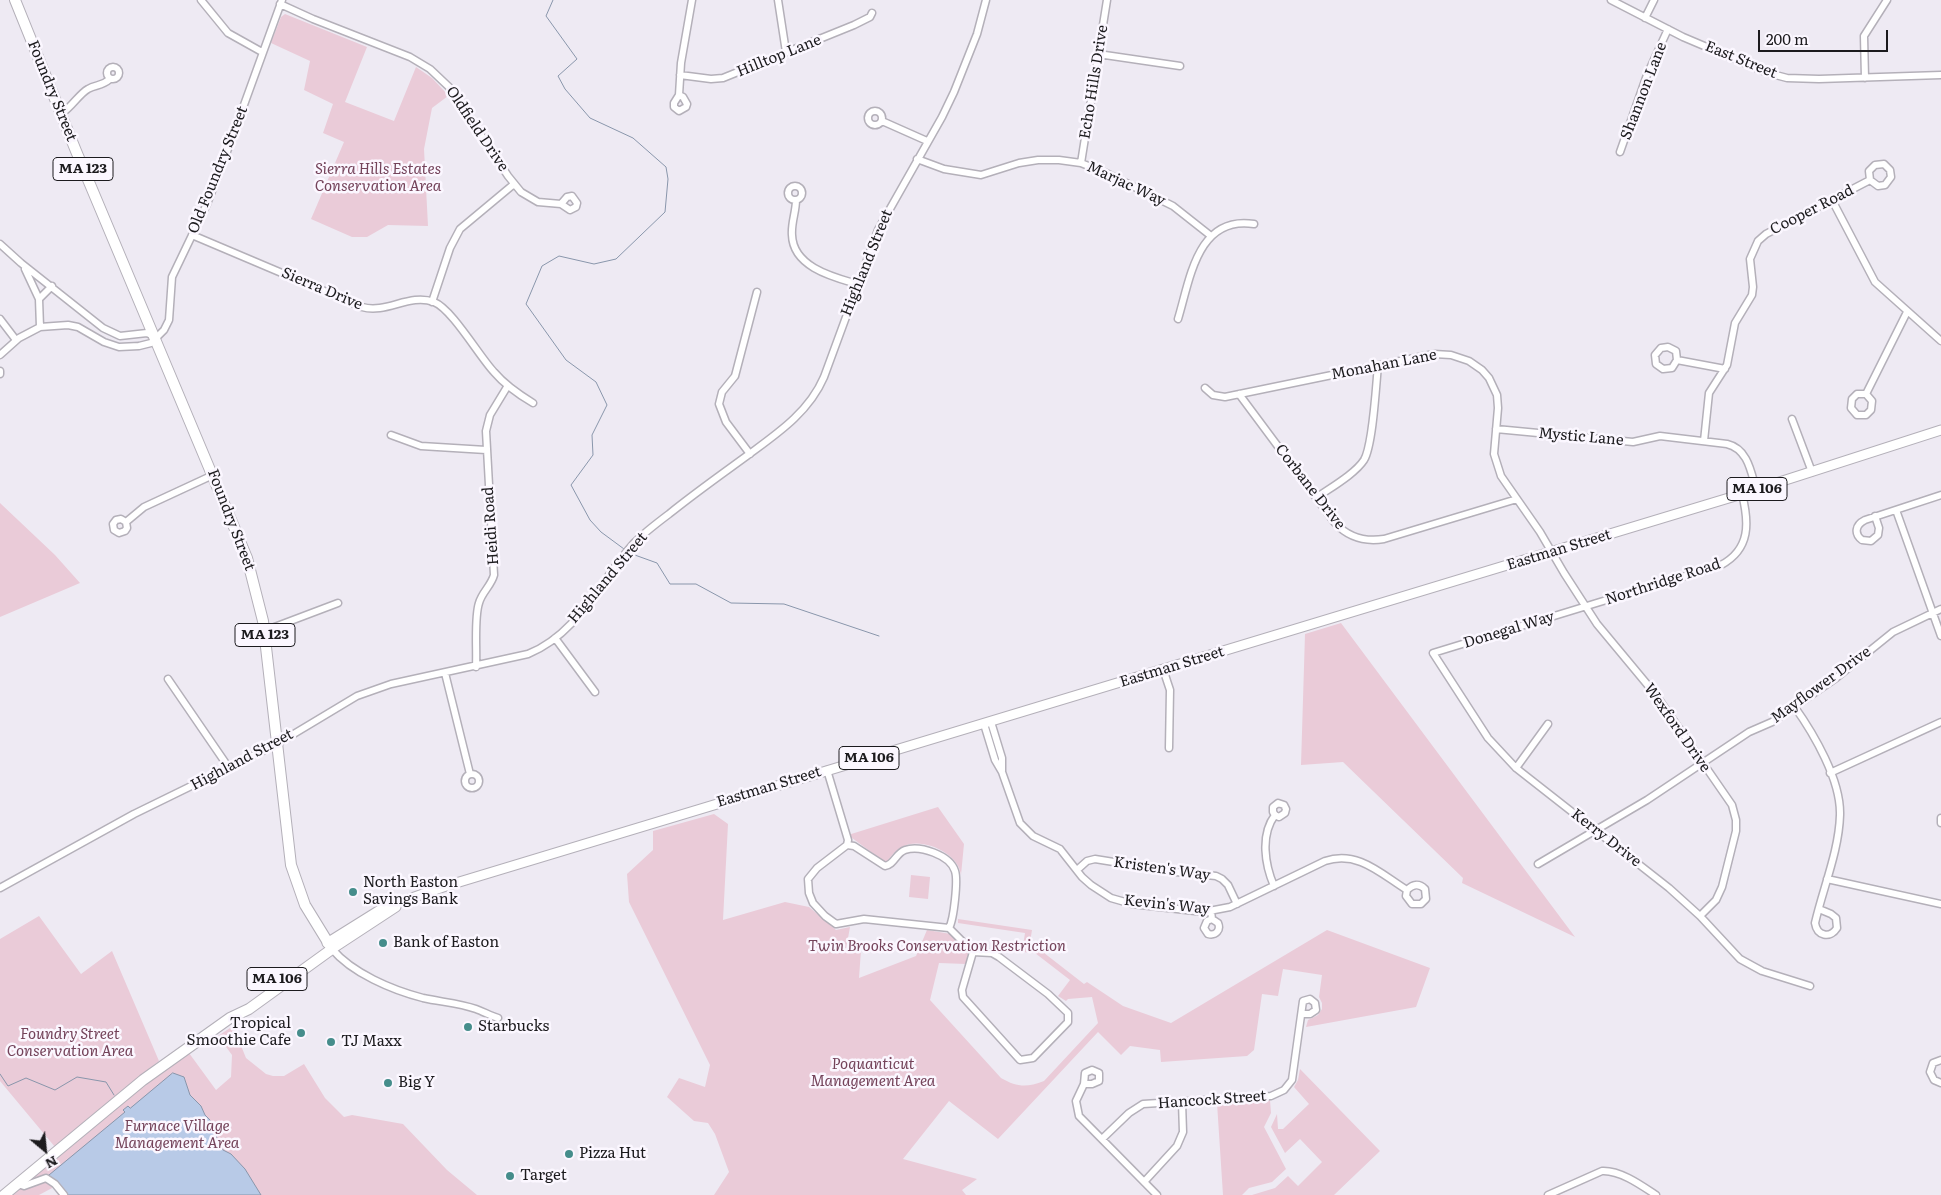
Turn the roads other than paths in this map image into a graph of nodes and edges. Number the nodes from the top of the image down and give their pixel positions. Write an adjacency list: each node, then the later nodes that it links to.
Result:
1 (15, 0): 23 (highway, Foundry Street / MA 123)
2 (201, 0): 14 (street)
3 (692, 0): 19 (street)
4 (778, 0): 15 (street)
5 (986, 0): 25 (street, Highland Street)
6 (1107, 0): 16 (street, Echo Hills Drive)
7 (1611, 0): 12 (street, East Street)
8 (1654, 0): 12 (street)
9 (1887, 0): 20 (street)
10 (281, 2): 14 (street, Old Foundry Street); 30 (street, Oldfield Drive)
11 (872, 13): 15 (street, Hilltop Lane)
12 (1645, 18): 13 (street, East Street)
13 (1668, 29): 20 (street, East Street); 26 (street, Shannon Lane)
14 (262, 52): 35 (street, Old Foundry Street)
15 (786, 52): 19 (street, Hilltop Lane)
16 (1098, 54): 17 (street); 28 (street, Echo Hills Drive)
17 (1180, 66)
18 (1939, 74): 20 (street, East Street)
19 (680, 75): 22 (street)
20 (1865, 78)
21 (110, 79): 23 (street)
22 (679, 95)
23 (61, 114): 49 (highway, Foundry Street / MA 123)
24 (882, 120): 25 (street)
25 (928, 141): 27 (street, Highland Street)
26 (1620, 152)
27 (917, 159): 28 (street, Marjac Way); 39 (street, Highland Street)
28 (1081, 164): 36 (street, Marjac Way)
29 (1870, 180): 32 (street, Cooper Road)
30 (514, 184): 33 (street, Oldfield Drive); 43 (street)
31 (796, 200): 39 (street)
32 (1832, 200): 44 (street); 56 (street, Cooper Road)
33 (561, 204)
34 (1254, 224): 36 (street)
35 (192, 235): 43 (street, Sierra Drive); 49 (street, Old Foundry Street)
36 (1211, 236): 46 (street)
37 (0, 244): 38 (street)
38 (21, 263): 40 (street); 42 (street)
39 (857, 284): 68 (street, Highland Street)
40 (52, 286): 42 (street); 48 (street)
41 (758, 292): 68 (street)
42 (39, 298): 47 (street)
43 (432, 302): 57 (street)
44 (1907, 312): 51 (street); 60 (street)
45 (0, 319): 50 (street)
46 (1178, 319)
47 (40, 327): 50 (street); 52 (street)
48 (137, 335): 49 (street); 52 (street)
49 (155, 336): 52 (street); 70 (highway, Foundry Street / MA 123)
50 (16, 340): 53 (street)
51 (1941, 341)
52 (139, 346)
53 (0, 355)
54 (1678, 360): 56 (street)
55 (1378, 365): 59 (street, Monahan Lane); 63 (street, Monahan Lane); 74 (street)
56 (1725, 370): 66 (street, Cooper Road)
57 (508, 387): 61 (street); 67 (street, Heidi Road)
58 (1205, 388): 59 (street, Monahan Lane)
59 (1239, 394): 74 (street, Corbane Drive)
60 (1866, 394)
61 (533, 403)
62 (1792, 419): 69 (street)
63 (1496, 429): 66 (street, Mystic Lane); 75 (street, Monahan Lane)
64 (1941, 430): 69 (main road, Eastman Street / MA 106)
65 (390, 435): 67 (street)
66 (1704, 441): 71 (street, Mystic Lane)
67 (486, 450): 88 (street, Heidi Road)
68 (750, 454): 86 (street, Highland Street)
69 (1812, 472): 71 (main road, Eastman Street / MA 106)
70 (213, 475): 78 (street); 84 (highway, Foundry Street / MA 123)
71 (1756, 490): 72 (main road, Eastman Street / MA 106)
72 (1742, 494): 79 (main road, Eastman Street / MA 106); 81 (street, Northridge Road)
73 (1941, 495): 76 (street)
74 (1316, 498): 75 (street, Corbane Drive)
75 (1517, 499): 79 (street, Monahan Lane)
76 (1896, 510): 77 (street); 83 (street)
77 (1875, 516)
78 (126, 522)
79 (1552, 552): 81 (street, Wexford Drive); 89 (main road, Eastman Street / MA 106)
80 (338, 603): 84 (street)
81 (1586, 606): 87 (street, Donegal Way); 99 (street, Wexford Drive)
82 (1941, 609): 83 (street, Mayflower Drive)
83 (1934, 612): 85 (street); 93 (street, Mayflower Drive)
84 (264, 631): 97 (highway, Foundry Street / MA 123)
85 (1941, 636)
86 (555, 638): 88 (street, Highland Street); 92 (street)
87 (1433, 653): 101 (street, Kerry Drive)
88 (476, 667): 90 (street, Highland Street)
89 (1163, 669): 95 (main road, Eastman Street / MA 106); 98 (street)
90 (446, 673): 97 (street, Highland Street); 104 (street)
91 (168, 679): 100 (street)
92 (595, 692)
93 (1794, 706): 99 (street, Mayflower Drive); 103 (street)
94 (1941, 722): 103 (street)
95 (987, 723): 102 (main road, Eastman Street / MA 106); 111 (street, Kevin's Way)
96 (1548, 724): 101 (street)
97 (277, 744): 100 (street, Highland Street); 123 (highway, Foundry Street / MA 123)
98 (1169, 748)
99 (1703, 764): 108 (street, Mayflower Drive); 120 (street, Wexford Drive)
100 (229, 768): 114 (street, Highland Street)
101 (1516, 768): 108 (street, Kerry Drive)
102 (825, 770): 109 (street); 123 (main road, Eastman Street / MA 106)
103 (1830, 773): 112 (street)
104 (470, 774)
105 (1275, 815): 113 (street)
106 (1941, 818): 107 (street)
107 (1941, 823)
108 (1597, 830): 110 (street, Mayflower Drive); 120 (street, Kerry Drive)
109 (847, 845): 122 (street); 122 (street)
110 (1538, 864)
111 (1076, 870): 116 (street, Kristen's Way); 119 (street, Kevin's Way)
112 (1827, 879): 117 (street); 118 (street)
113 (1274, 886): 115 (street, Kevin's Way); 116 (street, Kevin's Way)
114 (0, 888)
115 (1407, 890)
116 (1237, 904): 119 (street, Kevin's Way)
117 (1941, 904)
118 (1819, 909)
119 (1211, 911): 121 (street)
120 (1700, 916): 125 (street, Kerry Drive)
121 (1212, 919)
122 (950, 928): 124 (street)
123 (330, 946): 127 (street); 134 (highway, MA 106)
124 (973, 952): 124 (street)
125 (1810, 986)
126 (1302, 1014): 131 (street, Hancock Street)
127 (498, 1018)
128 (1941, 1060): 129 (street)
129 (1941, 1083)
130 (1084, 1084): 132 (street)
131 (1182, 1102): 132 (street, Hancock Street); 133 (street)
132 (1102, 1139): 133 (street)
133 (1144, 1182): 137 (street)
134 (18, 1184): 135 (highway, MA 106); 136 (street)
135 (4, 1195)
136 (64, 1195)
137 (1157, 1195)
138 (1548, 1195): 139 (street)
139 (1656, 1195)

